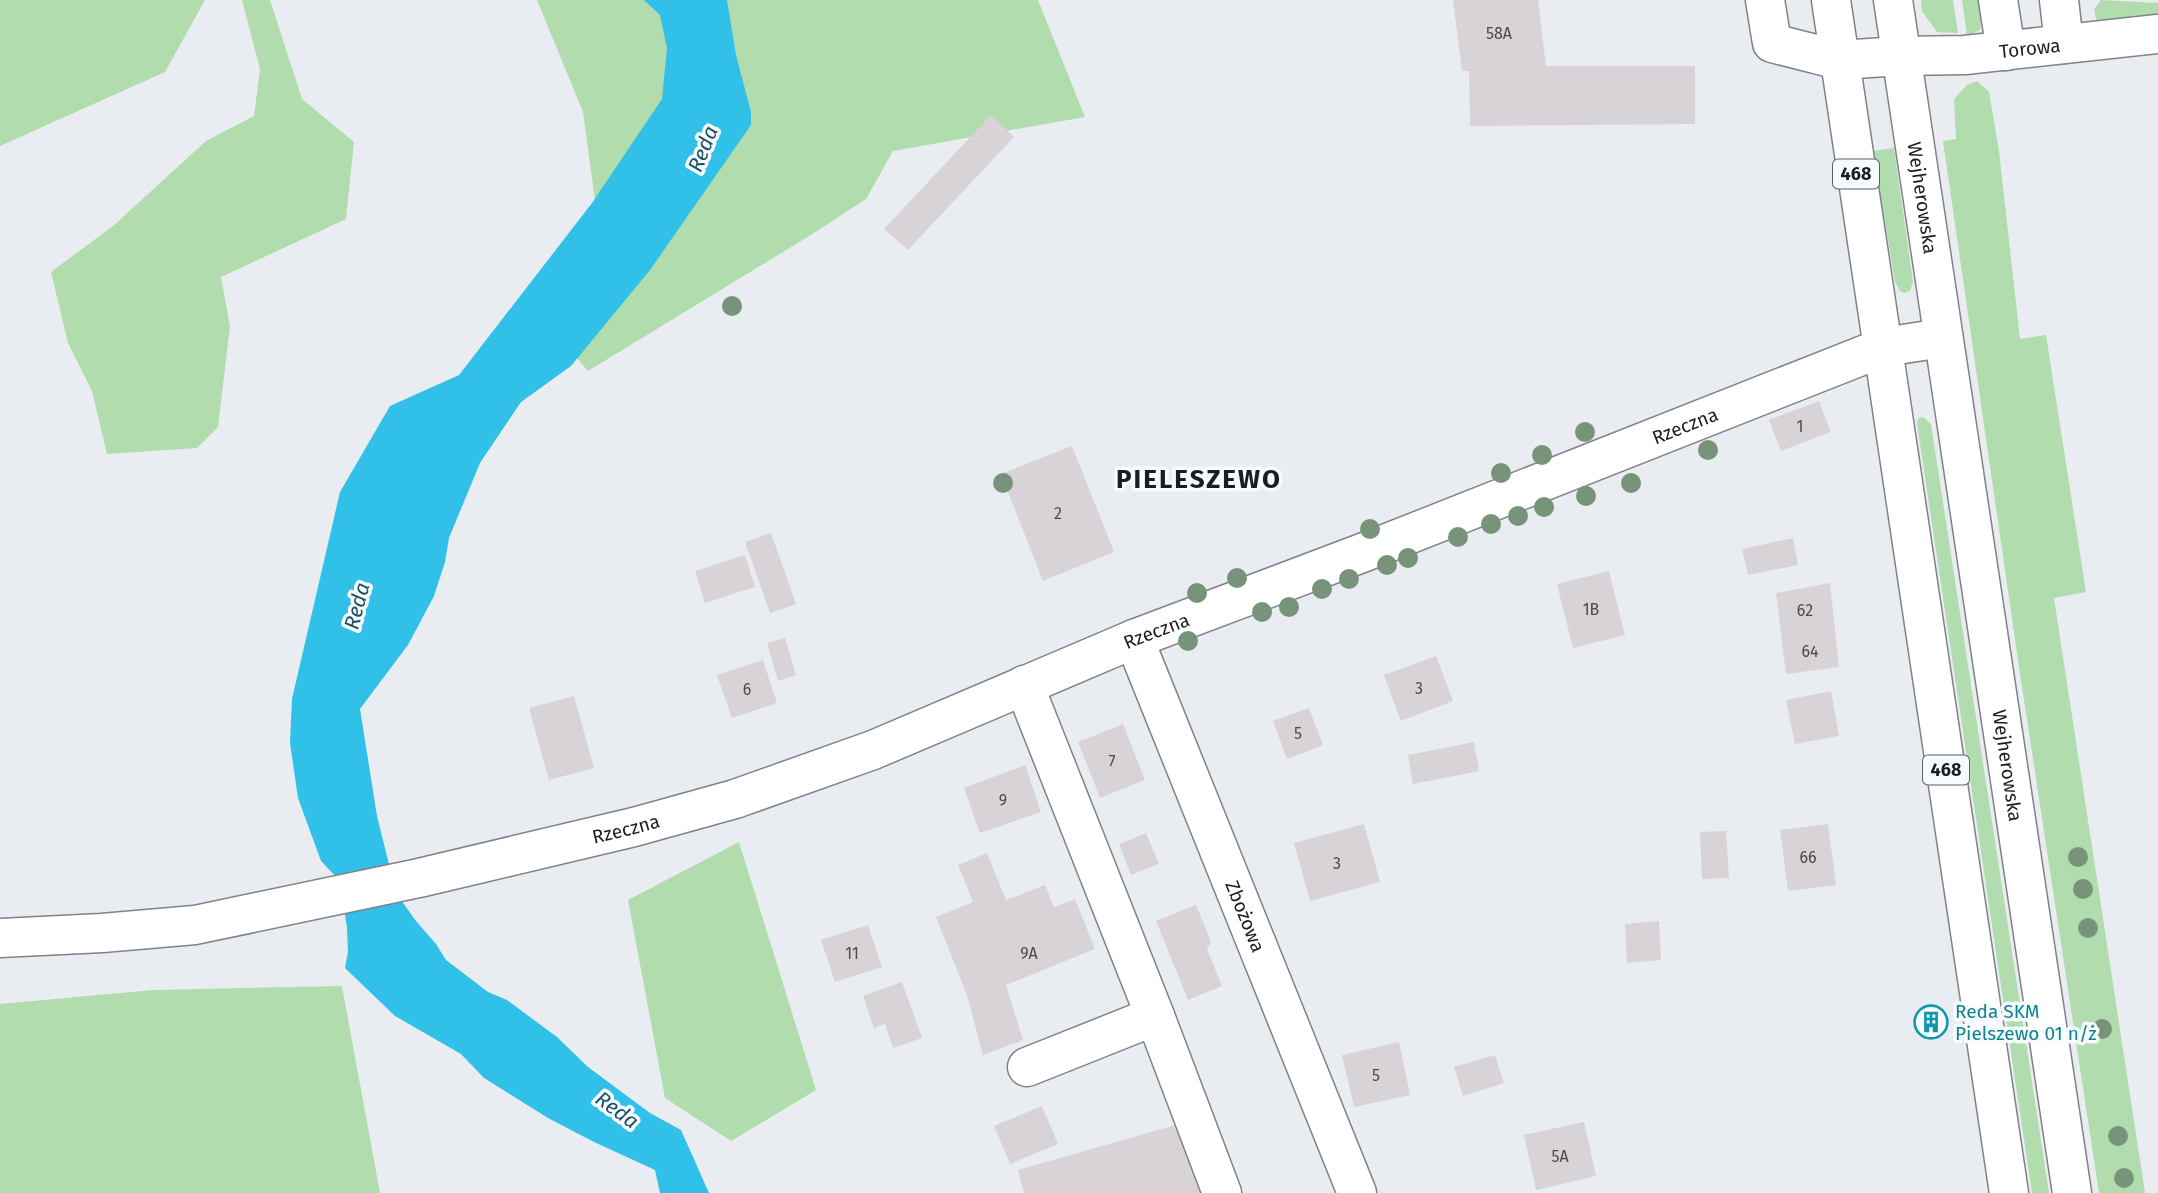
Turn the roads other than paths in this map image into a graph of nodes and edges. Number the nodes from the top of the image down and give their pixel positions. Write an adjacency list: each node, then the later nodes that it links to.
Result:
1 (1765, 0): 10 (street)
2 (1831, 0): 10 (street, 468)
3 (1893, 0): 9 (street, Wejherowska)
4 (1998, 0): 8 (street)
5 (2059, 0): 7 (street)
6 (2158, 34): 7 (street, Torowa)
7 (2064, 44): 8 (street, Torowa)
8 (2006, 51): 9 (street, Torowa)
9 (1901, 56): 10 (street); 11 (street, Wejherowska)
10 (1839, 60): 12 (street, 468)
11 (1942, 338): 12 (street); 21 (street, Wejherowska)
12 (1884, 347): 13 (street, Rzeczna); 20 (street, 468)
13 (1134, 639): 14 (street, Rzeczna); 19 (street, Zbożowa)
14 (1024, 685): 15 (street, Rzeczna); 16 (street)
15 (0, 938)
16 (1155, 1016): 17 (street); 18 (street)
17 (1027, 1067)
18 (1222, 1193)
19 (1357, 1193)
20 (2009, 1193)
21 (2072, 1193)

